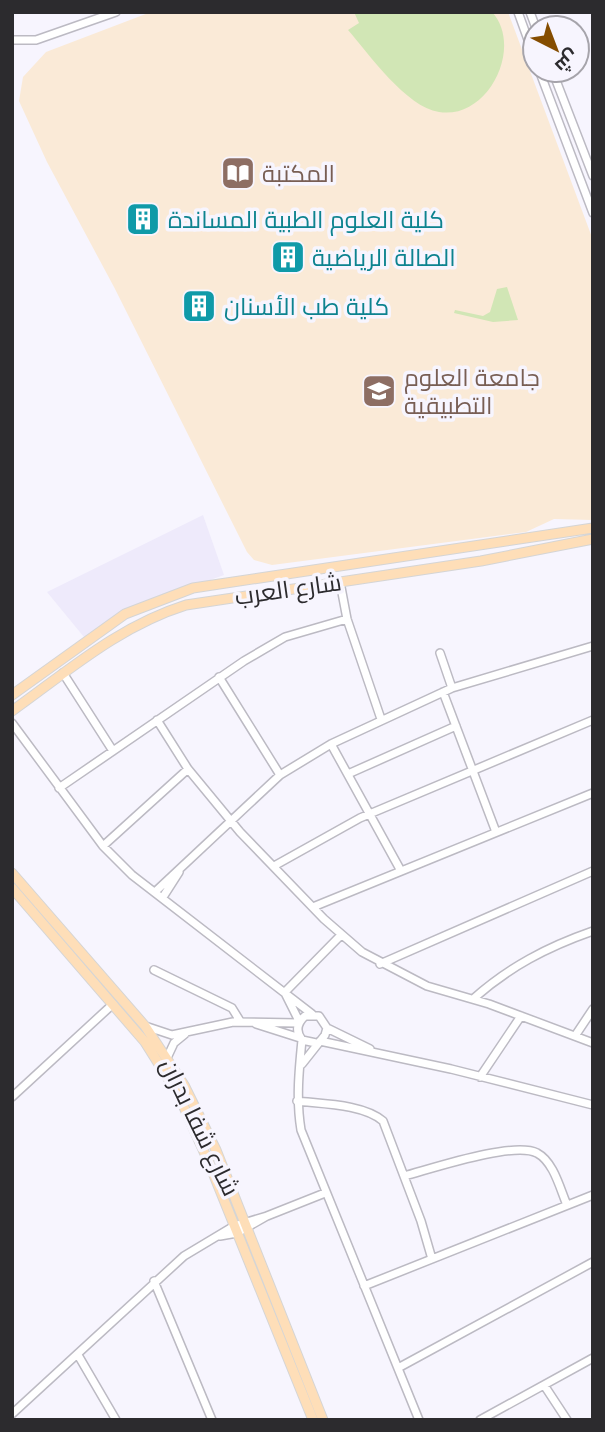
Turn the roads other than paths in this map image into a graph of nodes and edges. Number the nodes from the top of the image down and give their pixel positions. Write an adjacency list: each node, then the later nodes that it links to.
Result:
1 (116, 12): 2 (street)
2 (12, 40)
3 (544, 84): 6 (street)
4 (557, 84): 5 (street)
5 (593, 176)
6 (593, 214)
7 (593, 528): 16 (main road, شارع العرب)
8 (593, 539): 9 (main road, شارع العرب)
9 (340, 582): 10 (street); 13 (main road, شارع العرب)
10 (347, 619): 14 (street); 18 (street)
11 (593, 646): 15 (street)
12 (440, 653): 15 (street)
13 (63, 673): 17 (main road, شارع العرب); 24 (street)
14 (219, 677): 19 (street); 28 (street)
15 (448, 690): 18 (street); 22 (street)
16 (12, 695)
17 (12, 711)
18 (381, 719): 23 (street)
19 (157, 720): 24 (street); 25 (street)
20 (593, 720): 26 (street)
21 (12, 723): 29 (street)
22 (456, 726): 26 (street); 27 (street)
23 (331, 744): 27 (street); 28 (street)
24 (113, 751): 29 (street)
25 (188, 769): 32 (street); 34 (street)
26 (473, 772): 31 (street); 33 (street)
27 (348, 774): 31 (street)
28 (280, 775): 32 (street)
29 (59, 788): 34 (street)
30 (593, 793): 33 (street)
31 (370, 815): 36 (street); 38 (street)
32 (230, 820): 35 (street); 36 (street)
33 (496, 832): 38 (street)
34 (103, 846): 41 (street)
35 (183, 865): 41 (street); 42 (street)
36 (274, 866): 43 (street)
37 (593, 871): 46 (street)
38 (401, 872): 43 (street)
39 (12, 873): 56 (main road, شارع شفا بدران)
40 (12, 888): 50 (main road, شارع شفا بدران)
41 (156, 891): 42 (street)
42 (163, 897): 48 (street)
43 (313, 907): 45 (street)
44 (593, 931): 49 (street)
45 (341, 935): 46 (street); 48 (street)
46 (380, 964): 49 (street)
47 (154, 970): 54 (street)
48 (285, 992): 52 (street); 55 (street)
49 (473, 999): 53 (street)
50 (113, 1004): 67 (street); 75 (main road, شارع شفا بدران)
51 (593, 1009): 59 (street)
52 (312, 1014): 55 (street); 57 (street)
53 (521, 1016): 59 (street); 66 (street)
54 (244, 1021): 55 (street); 58 (street); 60 (street)
55 (299, 1022): 60 (street)
56 (145, 1026): 58 (street); 64 (main road, شارع شفا بدران)
57 (327, 1028): 61 (street); 63 (street)
58 (186, 1033): 64 (street)
59 (575, 1036): 62 (street)
60 (301, 1039): 61 (street); 65 (street)
61 (318, 1042): 63 (street); 65 (street)
62 (593, 1043)
63 (374, 1051): 66 (street)
64 (167, 1058): 74 (main road, شارع شفا بدران)
65 (302, 1064): 68 (street)
66 (480, 1077): 69 (street)
67 (12, 1097)
68 (297, 1101): 70 (street); 71 (street)
69 (593, 1105)
70 (404, 1175): 73 (street); 76 (street)
71 (326, 1193): 74 (street); 79 (street)
72 (593, 1195): 73 (street)
73 (567, 1205): 76 (street)
74 (246, 1225): 75 (street); 88 (main road, شارع شفا بدران)
75 (236, 1230): 78 (street); 87 (main road, شارع شفا بدران)
76 (432, 1259): 79 (street)
77 (593, 1262): 82 (street)
78 (154, 1281): 80 (street); 86 (street)
79 (364, 1286): 82 (street)
80 (78, 1355): 84 (street); 85 (street)
81 (593, 1358): 83 (street)
82 (398, 1368): 89 (street)
83 (544, 1385): 90 (street); 91 (street)
84 (12, 1414)
85 (116, 1420)
86 (212, 1420)
87 (313, 1420)
88 (323, 1420)
89 (419, 1420)
90 (480, 1420)
91 (567, 1420)

